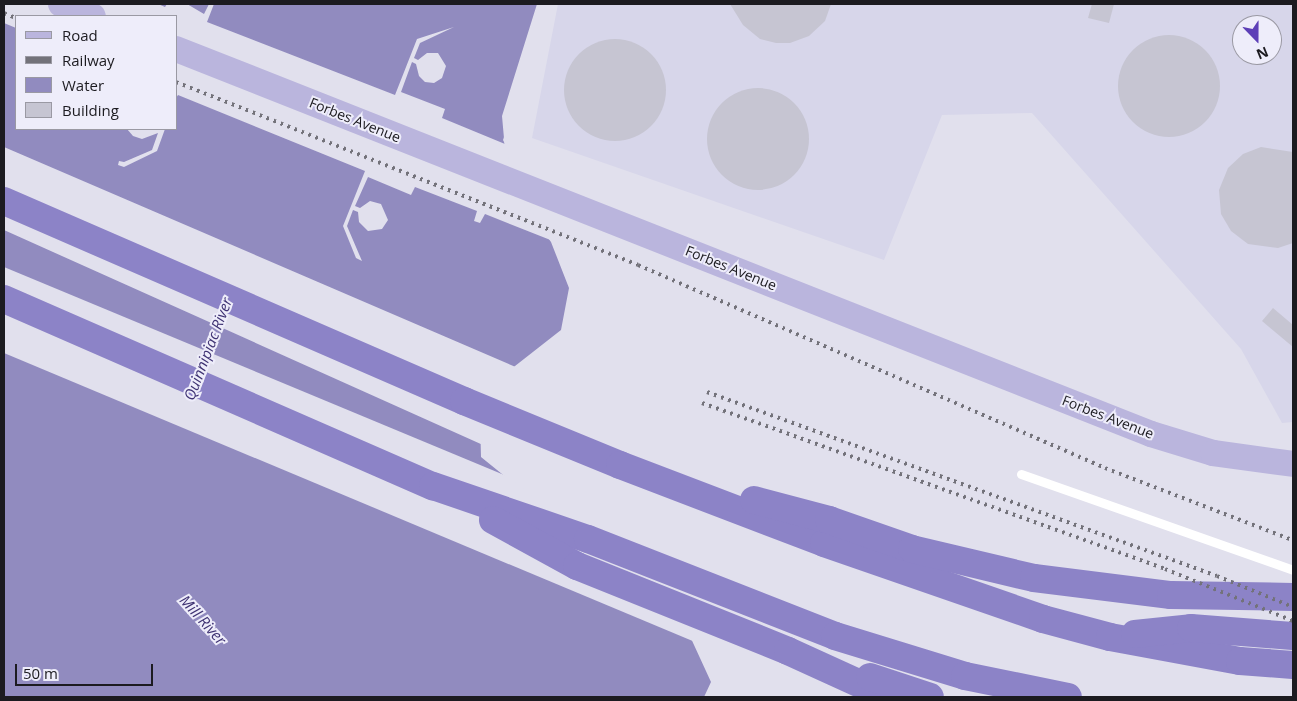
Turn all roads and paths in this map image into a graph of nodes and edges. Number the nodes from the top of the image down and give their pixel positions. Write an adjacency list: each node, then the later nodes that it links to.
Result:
1 (61, 4): 2 (main road)
2 (90, 15)
3 (178, 50): 6 (main road, Forbes Avenue)
4 (4, 201): 7 (highway)
5 (4, 298): 9 (highway)
6 (1293, 464)
7 (620, 465): 11 (highway); 13 (highway)
8 (1021, 474): 10 (lane)
9 (433, 486): 14 (highway); 18 (highway)
10 (1293, 570)
11 (1293, 597)
12 (1293, 636): 13 (highway)
13 (1110, 637): 15 (highway)
14 (788, 651): 16 (highway); 17 (highway)
15 (1293, 665)
16 (889, 697)
17 (930, 697)
18 (1068, 697)

